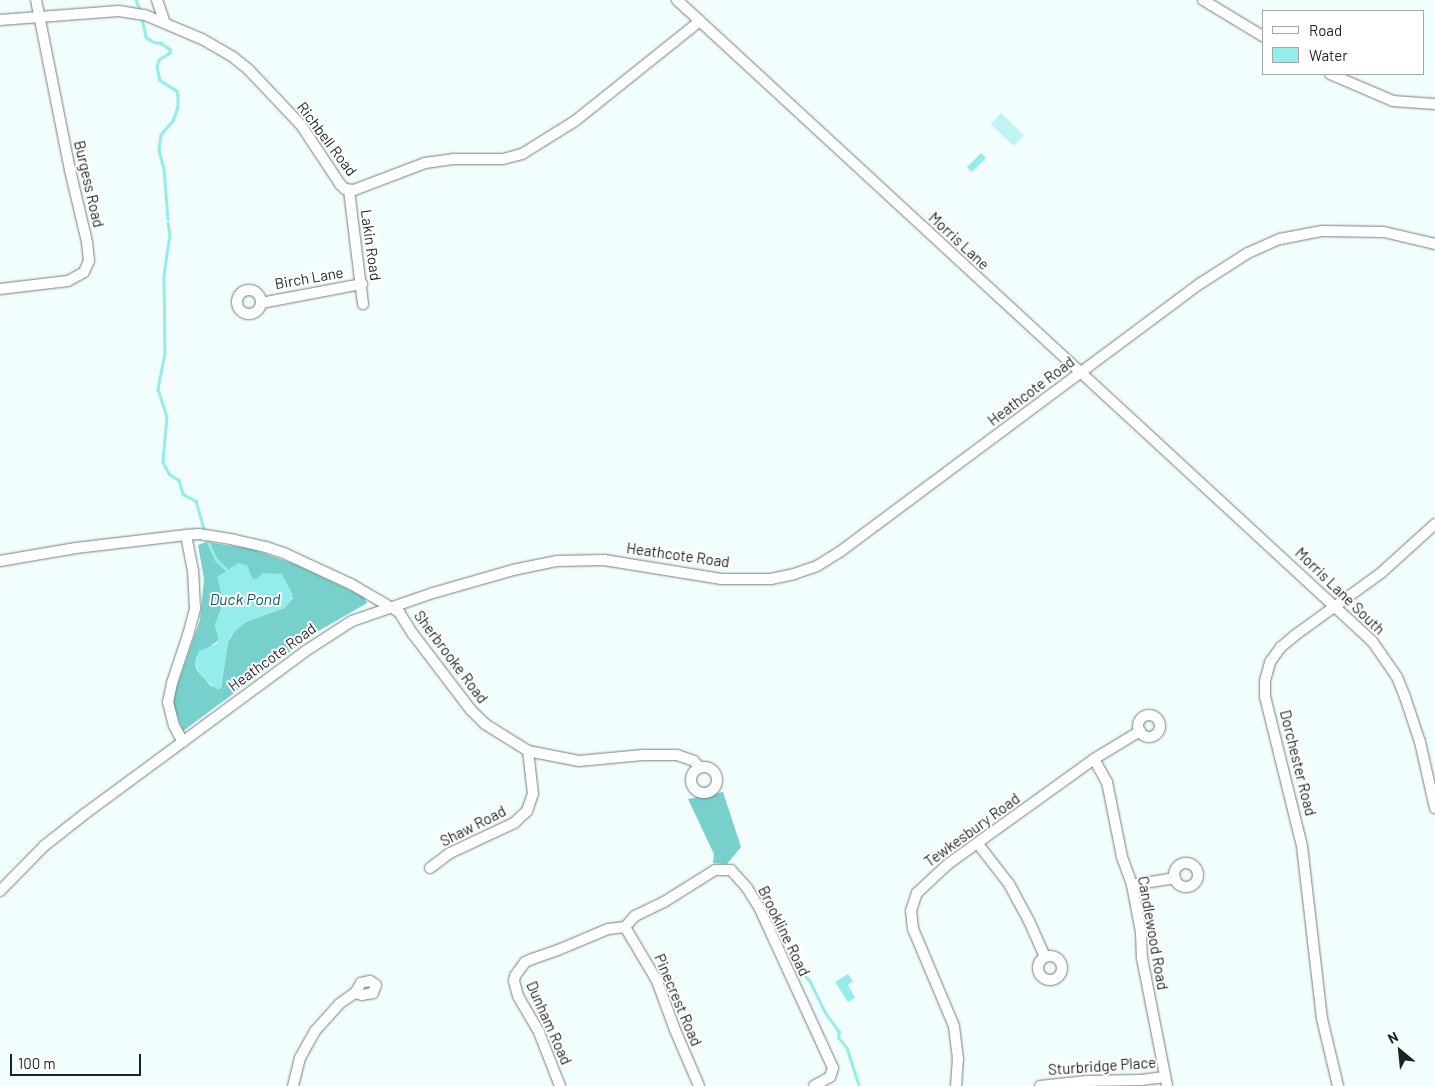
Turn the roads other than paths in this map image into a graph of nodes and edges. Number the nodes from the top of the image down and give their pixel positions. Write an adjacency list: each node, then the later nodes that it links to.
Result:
1 (36, 0): 5 (street, Burgess Road)
2 (157, 0): 8 (street)
3 (677, 0): 7 (street, Morris Lane)
4 (1203, 0): 9 (street)
5 (40, 16): 6 (street, Richbell Road); 8 (street, Richbell Road); 15 (street, Burgess Road)
6 (0, 20)
7 (700, 21): 12 (street, Richbell Road); 18 (street, Morris Lane)
8 (165, 23): 12 (street, Richbell Road)
9 (1262, 36)
10 (1332, 75): 11 (street)
11 (1435, 104)
12 (349, 190): 14 (street, Lakin Road)
13 (1435, 244): 18 (street, Heathcote Road)
14 (362, 284): 16 (street, Birch Lane); 17 (street, Lakin Road)
15 (0, 289)
16 (262, 302)
17 (363, 304)
18 (1081, 373): 19 (street, Morris Lane); 23 (street, Heathcote Road)
19 (1221, 502): 24 (street, Morris Lane South)
20 (1434, 527): 24 (street, Dorchester Road)
21 (186, 535): 22 (street); 23 (street, Sherbrooke Road); 26 (street)
22 (0, 561)
23 (390, 606): 26 (street, Heathcote Road); 27 (street, Sherbrooke Road)
24 (1335, 606): 30 (street, Morris Lane South); 46 (street, Dorchester Road)
25 (1140, 731): 28 (street, Tewkesbury Road)
26 (183, 742): 35 (street, Heathcote Road)
27 (528, 751): 29 (street, Sherbrooke Road); 32 (street, Shaw Road)
28 (1094, 759): 31 (street, Tewkesbury Road); 34 (street, Candlewood Road)
29 (700, 768)
30 (1435, 808)
31 (978, 844): 37 (street); 44 (street, Tewkesbury Road)
32 (430, 868)
33 (1175, 878): 34 (street)
34 (1132, 885): 39 (street, Candlewood Road)
35 (0, 891)
36 (625, 927): 41 (street, Dunham Road); 42 (street, Pinecrest Road); 43 (street, Brookline Road)
37 (1045, 957)
38 (355, 993): 40 (street)
39 (1166, 1081): 45 (street, Sturbridge Place)
40 (293, 1086)
41 (560, 1086)
42 (699, 1086)
43 (814, 1086)
44 (956, 1086)
45 (1040, 1086)
46 (1338, 1086)

